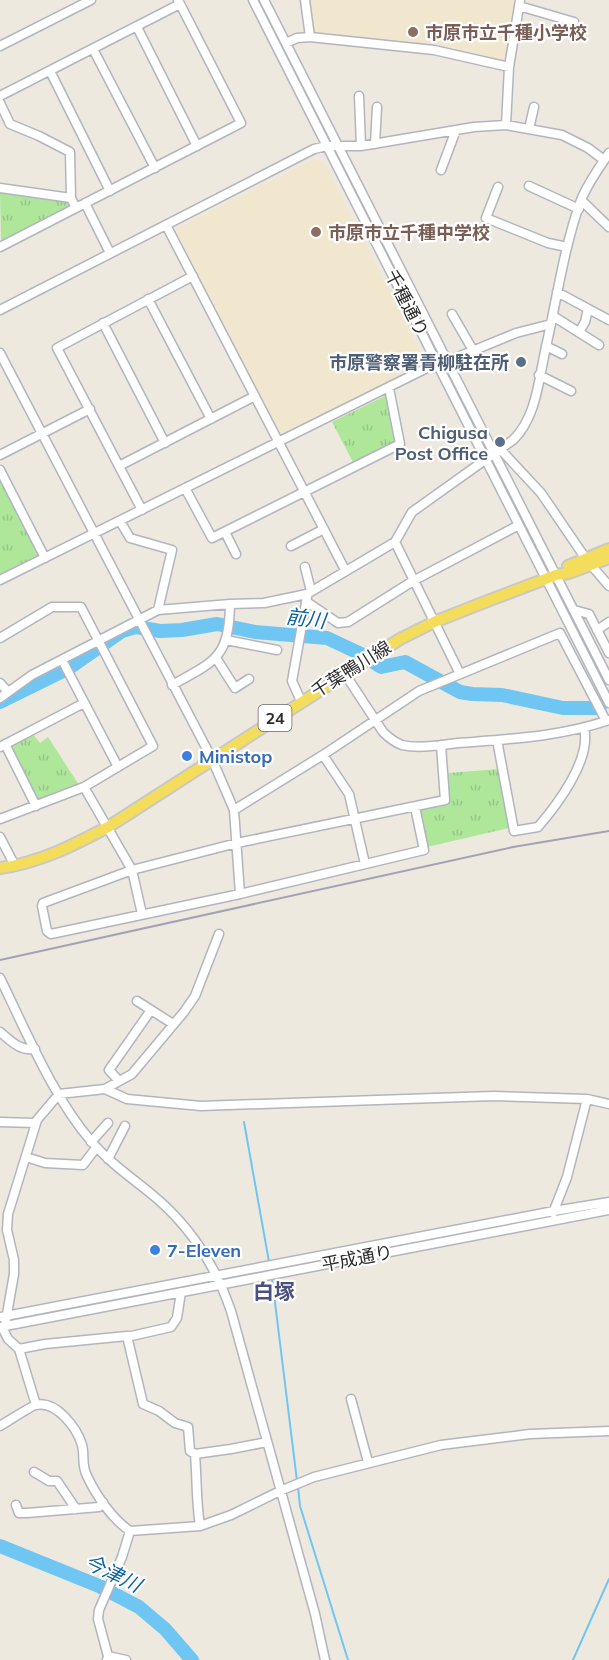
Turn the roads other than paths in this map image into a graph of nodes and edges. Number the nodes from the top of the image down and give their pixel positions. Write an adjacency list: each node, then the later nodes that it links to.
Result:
1 (91, 0): 11 (street)
2 (253, 0): 25 (street, 千種通り)
3 (264, 0): 10 (street, 千種通り)
4 (305, 0): 9 (street)
5 (179, 2): 8 (street); 24 (street)
6 (519, 3): 7 (street); 13 (street)
7 (574, 22)
8 (137, 27): 12 (street); 24 (street)
9 (310, 37): 10 (street); 13 (street)
10 (286, 43): 27 (street, 千種通り)
11 (0, 46)
12 (93, 49): 14 (street); 29 (street)
13 (509, 68): 20 (street)
14 (50, 71): 15 (street); 34 (street)
15 (0, 96)
16 (359, 96): 26 (street)
17 (0, 103): 35 (street)
18 (377, 107): 23 (street)
19 (534, 107): 21 (street)
20 (506, 125): 21 (street); 22 (street)
21 (529, 129): 28 (street)
22 (456, 130): 23 (street); 30 (street)
23 (375, 144): 26 (street)
24 (197, 146): 29 (street)
25 (327, 146): 27 (street); 38 (street); 59 (street, 千種通り)
26 (361, 146): 27 (street)
27 (340, 147): 58 (street, 千種通り)
28 (607, 157): 36 (street)
29 (155, 168): 34 (street)
30 (441, 170)
31 (529, 186): 36 (street)
32 (498, 187): 41 (street)
33 (0, 188): 35 (street)
34 (110, 190): 37 (street)
35 (71, 198): 37 (street)
36 (580, 204): 39 (street); 41 (street)
37 (81, 206): 40 (street); 42 (street)
38 (166, 225): 42 (street); 43 (street)
39 (609, 227)
40 (0, 247)
41 (567, 247): 44 (street)
42 (110, 253): 47 (street)
43 (193, 276): 45 (street); 63 (street)
44 (557, 292): 46 (street); 49 (street)
45 (148, 299): 51 (street); 65 (street)
46 (588, 309): 50 (street); 52 (street)
47 (0, 310)
48 (452, 314): 55 (street)
49 (552, 320): 52 (street); 54 (street); 55 (street)
50 (609, 320)
51 (103, 323): 64 (street); 68 (street)
52 (579, 332): 53 (street)
53 (599, 345)
54 (546, 346): 57 (street); 60 (street)
55 (474, 352): 58 (street)
56 (0, 353): 66 (street)
57 (562, 354)
58 (448, 362): 69 (street, 千種通り)
59 (437, 363): 61 (street); 71 (street, 千種通り)
60 (540, 375): 62 (street); 69 (street)
61 (389, 388): 67 (street); 75 (street)
62 (571, 391)
63 (255, 396): 65 (street); 67 (street)
64 (90, 409): 66 (street); 72 (street)
65 (210, 419): 68 (street)
66 (42, 434): 70 (street); 81 (street)
67 (279, 442): 74 (street); 75 (street)
68 (165, 443): 72 (street)
69 (498, 452): 71 (street); 88 (street); 91 (street, 千種通り)
70 (0, 455)
71 (485, 459): 78 (street, 千種通り); 82 (street)
72 (119, 466): 76 (street)
73 (0, 470): 86 (street)
74 (185, 488): 76 (street); 80 (street)
75 (305, 492): 79 (street); 80 (street)
76 (142, 510): 77 (street)
77 (120, 521): 81 (street); 97 (street)
78 (519, 525): 91 (street, 千種通り); 93 (street)
79 (324, 529): 83 (street); 90 (street)
80 (225, 532): 85 (street)
81 (94, 534): 86 (street); 99 (street)
82 (395, 542): 90 (street); 93 (street)
83 (291, 546)
84 (609, 549): 88 (main road, 千葉鴨川線 / 24)
85 (236, 554)
86 (45, 558): 92 (street)
87 (609, 558): 88 (main road, 千葉鴨川線 / 24)
88 (588, 562): 91 (main road, 千葉鴨川線 / 24); 94 (street)
89 (305, 567): 95 (street)
90 (345, 570): 95 (street)
91 (551, 577): 98 (street, 千種通り); 100 (main road, 千葉鴨川線 / 24); 119 (street, 千種通り)
92 (0, 580)
93 (413, 581): 95 (street); 100 (street)
94 (609, 586)
95 (308, 596): 96 (street); 117 (street)
96 (230, 604): 97 (street); 104 (street)
97 (158, 610): 99 (street)
98 (574, 610): 102 (street); 113 (street, 千種通り)
99 (138, 620): 105 (street); 115 (street)
100 (434, 622): 110 (main road, 千葉鴨川線 / 24); 111 (street)
101 (609, 622): 102 (street)
102 (597, 630): 107 (street)
103 (0, 638): 105 (street)
104 (226, 640): 106 (street); 108 (street)
105 (99, 642): 109 (street); 128 (street)
106 (277, 650)
107 (609, 653)
108 (216, 658): 112 (street); 115 (street)
109 (62, 660): 116 (street); 118 (street)
110 (345, 674): 117 (main road, 千葉鴨川線 / 24); 120 (street)
111 (460, 674): 120 (street); 121 (street)
112 (249, 679)
113 (609, 680)
114 (0, 683): 116 (street)
115 (172, 685): 127 (street)
116 (4, 695)
117 (302, 701): 127 (main road, 千葉鴨川線 / 24)
118 (84, 703): 125 (street); 128 (street)
119 (609, 703)
120 (375, 719): 124 (street); 126 (street)
121 (608, 721): 122 (street)
122 (584, 729): 123 (street); 123 (street)
123 (497, 740): 124 (street)
124 (441, 745): 131 (street)
125 (2, 746): 130 (street)
126 (323, 755): 132 (street); 133 (street)
127 (212, 759): 132 (street); 135 (main road, 千葉鴨川線 / 24)
128 (118, 767): 129 (street)
129 (84, 787): 130 (street); 135 (street)
130 (36, 806): 134 (street)
131 (415, 807): 133 (street); 138 (street)
132 (234, 810): 137 (street)
133 (354, 818): 137 (street); 138 (street)
134 (0, 819)
135 (108, 827): 139 (main road, 千葉鴨川線 / 24); 141 (street)
136 (0, 837): 139 (street)
137 (237, 843): 141 (street); 142 (street)
138 (365, 864): 142 (street)
139 (15, 866): 140 (main road, 千葉鴨川線 / 24)
140 (0, 868)
141 (132, 870): 143 (street); 143 (street)
142 (240, 894): 143 (street)
143 (142, 914)
144 (219, 934): 148 (street)
145 (0, 978): 150 (street)
146 (137, 1001): 147 (street)
147 (151, 1010): 148 (street); 151 (street)
148 (173, 1024): 151 (street)
149 (0, 1032): 150 (street)
150 (35, 1049): 153 (street)
151 (119, 1081): 152 (street)
152 (105, 1089): 153 (street); 154 (street)
153 (59, 1094): 157 (street); 160 (street)
154 (587, 1099): 155 (street); 165 (street)
155 (609, 1104)
156 (0, 1122): 157 (street)
157 (35, 1123): 161 (street)
158 (108, 1123): 160 (street)
159 (124, 1126): 162 (street)
160 (94, 1145): 161 (street); 162 (street)
161 (26, 1157): 170 (street)
162 (108, 1159): 167 (street)
163 (609, 1202): 165 (street, 平成通り)
164 (609, 1210): 166 (street, 平成通り)
165 (554, 1211): 166 (street); 167 (street, 平成通り)
166 (550, 1221): 168 (street, 平成通り)
167 (217, 1275): 168 (street); 170 (street, 平成通り)
168 (221, 1284): 169 (street, 平成通り); 178 (street)
169 (181, 1292): 171 (street, 平成通り); 172 (street)
170 (3, 1316): 171 (street)
171 (2, 1326): 173 (street)
172 (127, 1337): 173 (street); 179 (street)
173 (19, 1349): 175 (street)
174 (351, 1399): 180 (street)
175 (36, 1405): 176 (street); 183 (street)
176 (0, 1426)
177 (609, 1431): 180 (street)
178 (267, 1442): 179 (street); 182 (street)
179 (195, 1454): 186 (street)
180 (368, 1462): 182 (street)
181 (34, 1472): 185 (street)
182 (280, 1491): 186 (street); 190 (street)
183 (103, 1502): 185 (street); 187 (street)
184 (16, 1505): 185 (street)
185 (76, 1509)
186 (200, 1526): 187 (street)
187 (130, 1531): 188 (street)
188 (108, 1658): 189 (street)
189 (126, 1660)
190 (325, 1660)

